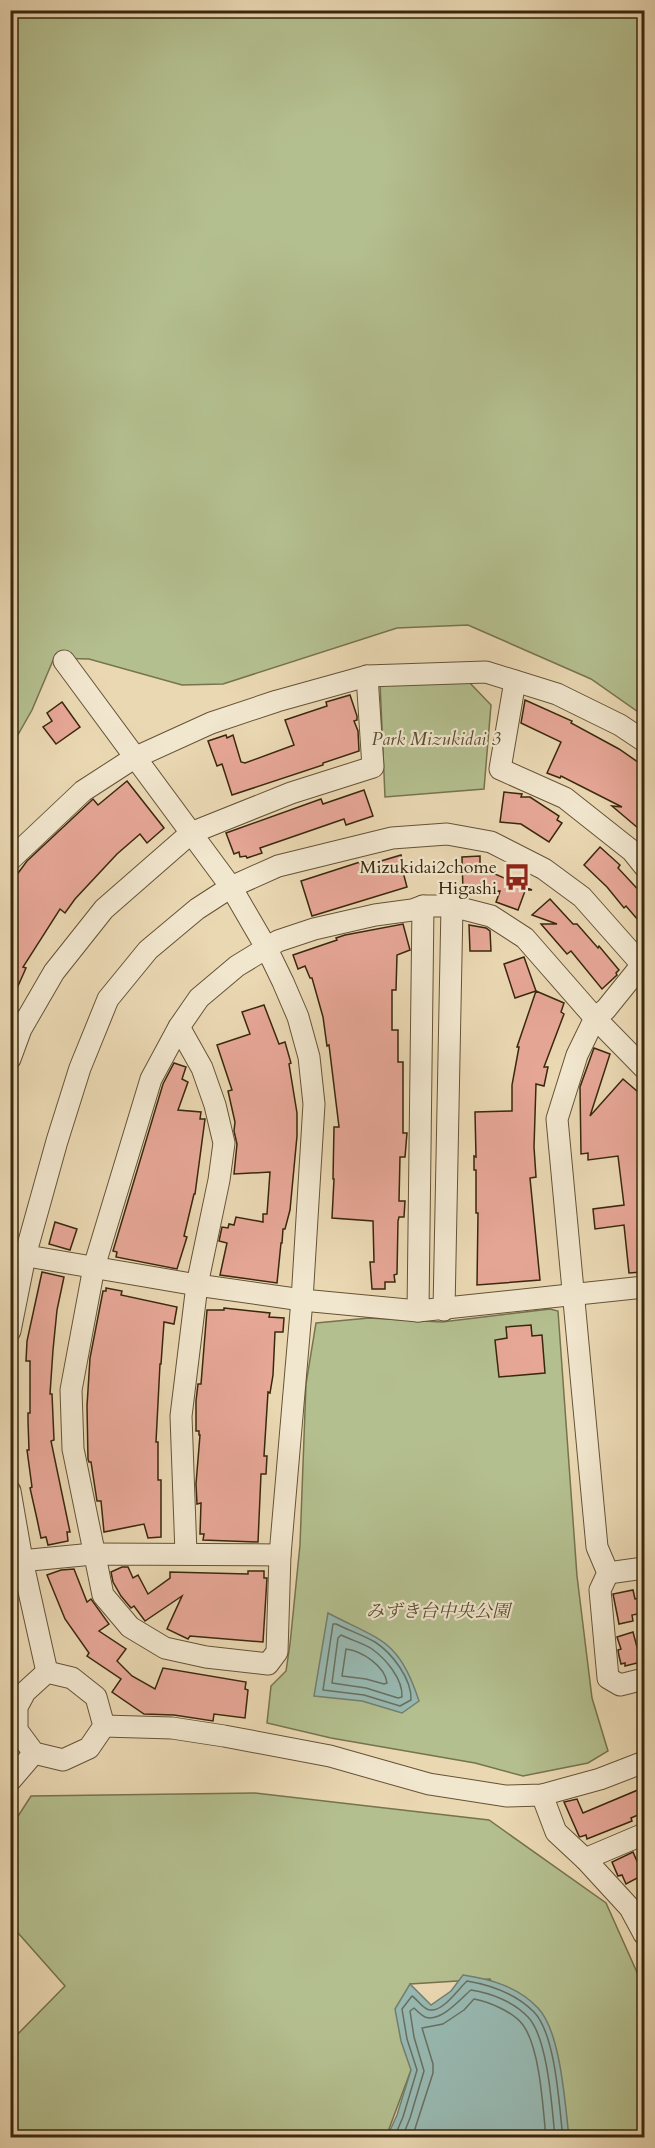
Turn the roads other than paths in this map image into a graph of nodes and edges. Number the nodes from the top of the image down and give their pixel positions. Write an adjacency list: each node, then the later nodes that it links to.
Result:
1 (64, 661): 5 (street)
2 (367, 676): 3 (street); 5 (street); 6 (street)
3 (515, 681): 4 (street); 8 (street)
4 (645, 741)
5 (134, 758): 6 (street); 7 (street)
6 (191, 832): 9 (street); 16 (street)
7 (10, 860)
8 (645, 866)
9 (231, 887): 12 (street); 13 (street); 18 (street)
10 (423, 906): 11 (street); 12 (street); 25 (street)
11 (452, 906): 14 (street); 24 (street)
12 (267, 949): 15 (street); 23 (street)
13 (644, 965): 14 (street)
14 (595, 1018): 17 (street); 22 (street)
15 (179, 1027): 19 (street); 20 (street)
16 (10, 1059)
17 (645, 1068)
18 (18, 1254): 19 (street); 26 (street)
19 (94, 1267): 20 (street); 28 (street)
20 (197, 1285): 23 (street); 29 (street)
21 (645, 1287): 22 (street)
22 (574, 1294): 24 (street); 33 (street)
23 (302, 1300): 25 (street); 30 (street)
24 (444, 1310): 25 (street)
25 (418, 1311)
26 (10, 1331)
27 (10, 1491): 31 (street)
28 (93, 1554): 29 (street); 30 (street); 31 (street)
29 (186, 1554): 30 (street)
30 (280, 1555)
31 (16, 1561): 34 (street)
32 (645, 1568): 33 (street)
33 (608, 1574): 35 (street)
34 (47, 1672): 36 (street); 37 (street)
35 (645, 1679)
36 (104, 1725): 37 (street); 40 (street)
37 (34, 1753): 39 (street)
38 (645, 1762): 40 (street)
39 (10, 1781)
40 (542, 1795): 42 (street)
41 (645, 1834): 42 (street)
42 (585, 1859): 43 (street)
43 (645, 1934)

